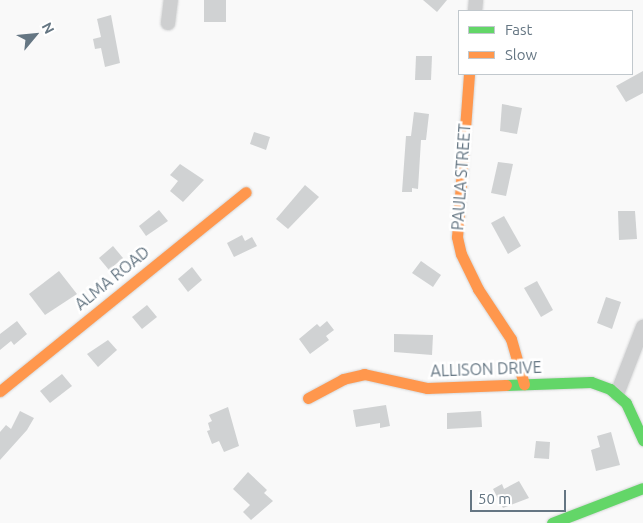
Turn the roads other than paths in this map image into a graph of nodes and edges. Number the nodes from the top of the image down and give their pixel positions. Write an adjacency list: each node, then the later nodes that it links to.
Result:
1 (171, 0): 2 (street)
2 (168, 23)
3 (469, 75): 6 (street, PAULA STREET)
4 (246, 192): 7 (street, ALMA ROAD)
5 (643, 326): 8 (street)
6 (524, 384): 8 (street, ALLISON DRIVE); 9 (street, ALLISON DRIVE)
7 (0, 391)
8 (617, 394): 10 (street)
9 (308, 398)
10 (643, 440)
11 (643, 488): 12 (street)
12 (552, 523)

